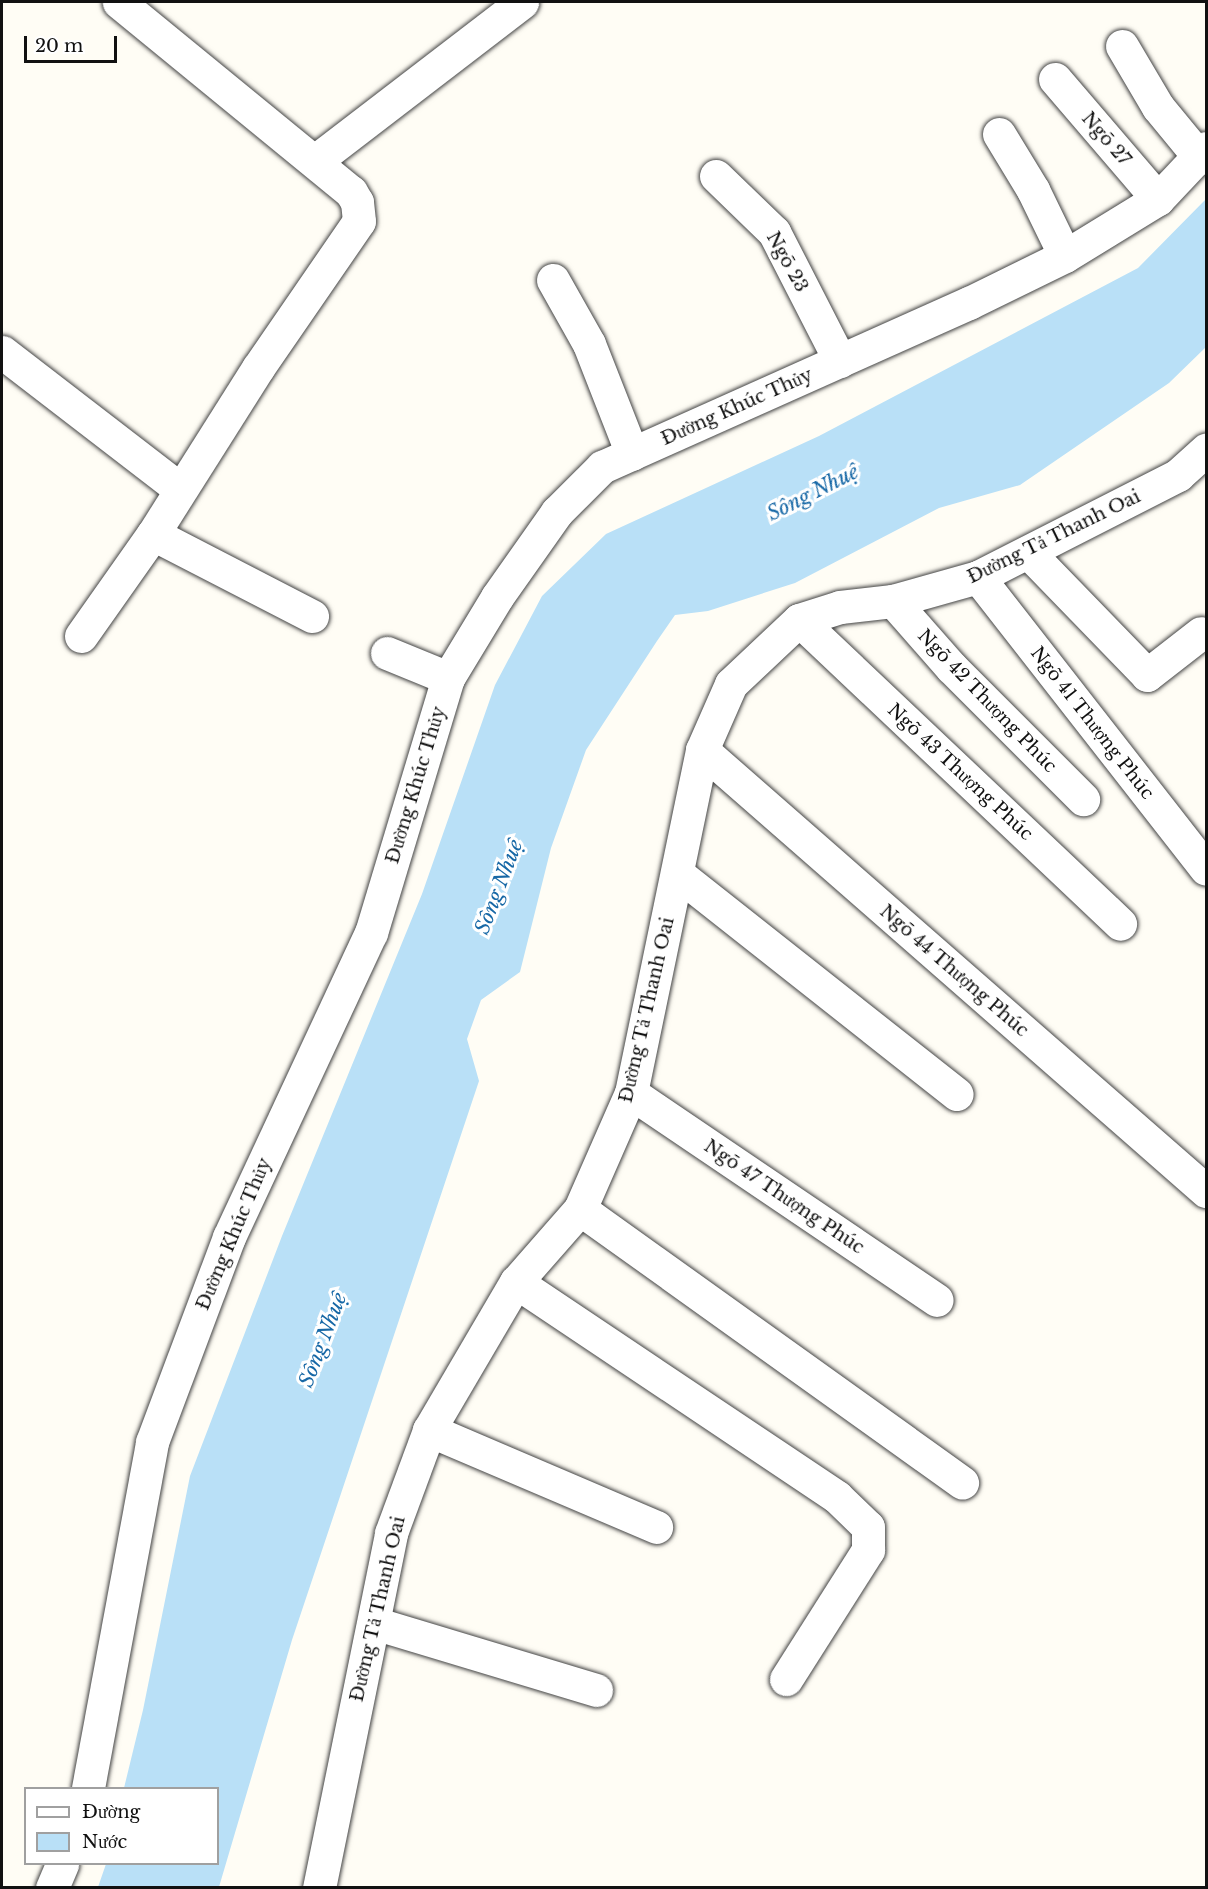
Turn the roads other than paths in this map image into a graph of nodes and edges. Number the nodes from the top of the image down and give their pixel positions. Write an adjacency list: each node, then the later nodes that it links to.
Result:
1 (119, 2): 7 (street)
2 (522, 2): 7 (street)
3 (1122, 46): 6 (street)
4 (1054, 79): 9 (street, Ngõ 27)
5 (999, 134): 10 (street)
6 (1203, 153): 9 (street, Đường Khúc Thủy)
7 (315, 161): 16 (street)
8 (716, 176): 13 (street, Ngõ 23)
9 (1158, 199): 10 (street, Đường Khúc Thủy)
10 (1065, 256): 13 (street, Đường Khúc Thủy)
11 (553, 280): 15 (street)
12 (2, 352): 16 (street)
13 (840, 361): 15 (street, Đường Khúc Thủy)
14 (1206, 450): 18 (street, Đường Tả Thanh Oai)
15 (632, 454): 26 (street, Đường Khúc Thủy)
16 (180, 489): 17 (street)
17 (153, 534): 21 (street); 24 (street)
18 (1028, 552): 19 (street, Đường Tả Thanh Oai); 23 (street)
19 (978, 577): 20 (street, Đường Tả Thanh Oai); 29 (street, Ngõ 41 Thượng Phúc)
20 (893, 601): 22 (street, Đường Tả Thanh Oai); 28 (street, Ngõ 42 Thượng Phúc)
21 (312, 616)
22 (799, 620): 27 (street, Đường Tả Thanh Oai); 31 (street, Ngõ 43 Thượng Phúc)
23 (1200, 633)
24 (81, 636)
25 (387, 652): 26 (street)
26 (448, 678): 44 (street, Đường Khúc Thủy)
27 (702, 750): 30 (street, Đường Tả Thanh Oai); 34 (street, Ngõ 44 Thượng Phúc)
28 (1083, 799)
29 (1206, 869)
30 (678, 874): 32 (street, Đường Tả Thanh Oai); 33 (street)
31 (1120, 924)
32 (632, 1093): 35 (street, Đường Tả Thanh Oai); 37 (street, Ngõ 47 Thượng Phúc)
33 (957, 1094)
34 (1206, 1191)
35 (580, 1209): 36 (street, Đường Tả Thanh Oai); 39 (street)
36 (516, 1282): 38 (street, Đường Tả Thanh Oai); 42 (street)
37 (937, 1300)
38 (429, 1430): 40 (street); 41 (street, Đường Tả Thanh Oai)
39 (962, 1482)
40 (656, 1527)
41 (374, 1623): 43 (street); 47 (street, Đường Tả Thanh Oai)
42 (786, 1679)
43 (596, 1690)
44 (88, 1787)
45 (61, 1865): 46 (street)
46 (52, 1887)
47 (319, 1887)

